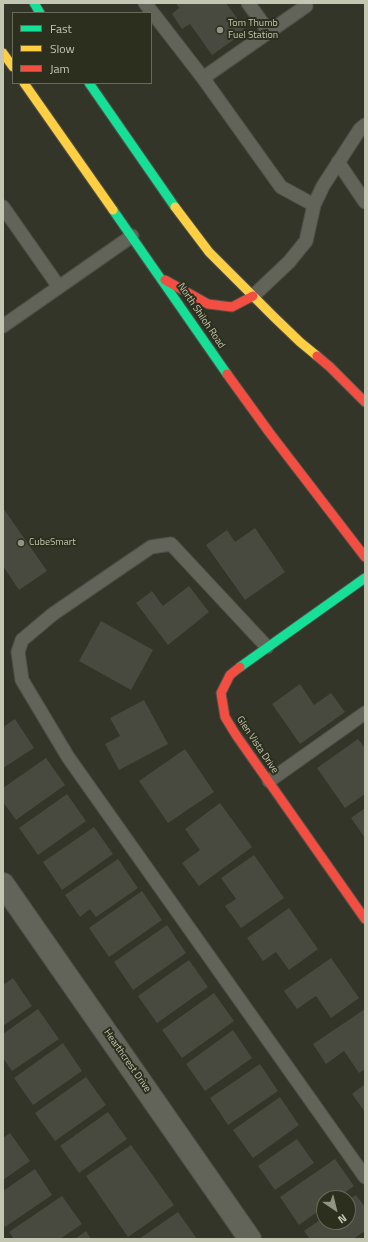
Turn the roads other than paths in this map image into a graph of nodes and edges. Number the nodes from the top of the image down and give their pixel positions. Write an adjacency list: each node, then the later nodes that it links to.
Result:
1 (34, 3): 5 (main road)
2 (145, 3): 7 (lane)
3 (248, 3): 8 (lane)
4 (306, 6): 8 (lane)
5 (39, 12)
6 (152, 12): 11 (lane)
7 (152, 12)
8 (268, 32): 11 (lane)
9 (3, 53): 10 (main road)
10 (12, 66)
11 (203, 78): 17 (lane)
12 (25, 84): 19 (main road, North Shiloh Road)
13 (90, 84): 22 (main road)
14 (365, 125): 15 (lane)
15 (338, 162): 16 (lane); 17 (lane)
16 (365, 202)
17 (314, 205): 22 (lane)
18 (3, 207): 21 (lane)
19 (132, 236): 20 (main road, North Shiloh Road); 21 (lane)
20 (162, 279): 22 (main road); 25 (main road, North Shiloh Road)
21 (58, 287): 23 (lane)
22 (253, 296): 24 (main road)
23 (3, 326)
24 (365, 402)
25 (365, 557)
26 (365, 578): 27 (main road, Glen Vista Drive)
27 (267, 647): 29 (main road, Glen Vista Drive); 32 (lane)
28 (365, 713): 29 (lane)
29 (269, 781): 31 (main road, Glen Vista Drive)
30 (3, 884): 33 (street, Hearthcrest Drive)
31 (365, 919)
32 (365, 1177)
33 (250, 1239)

